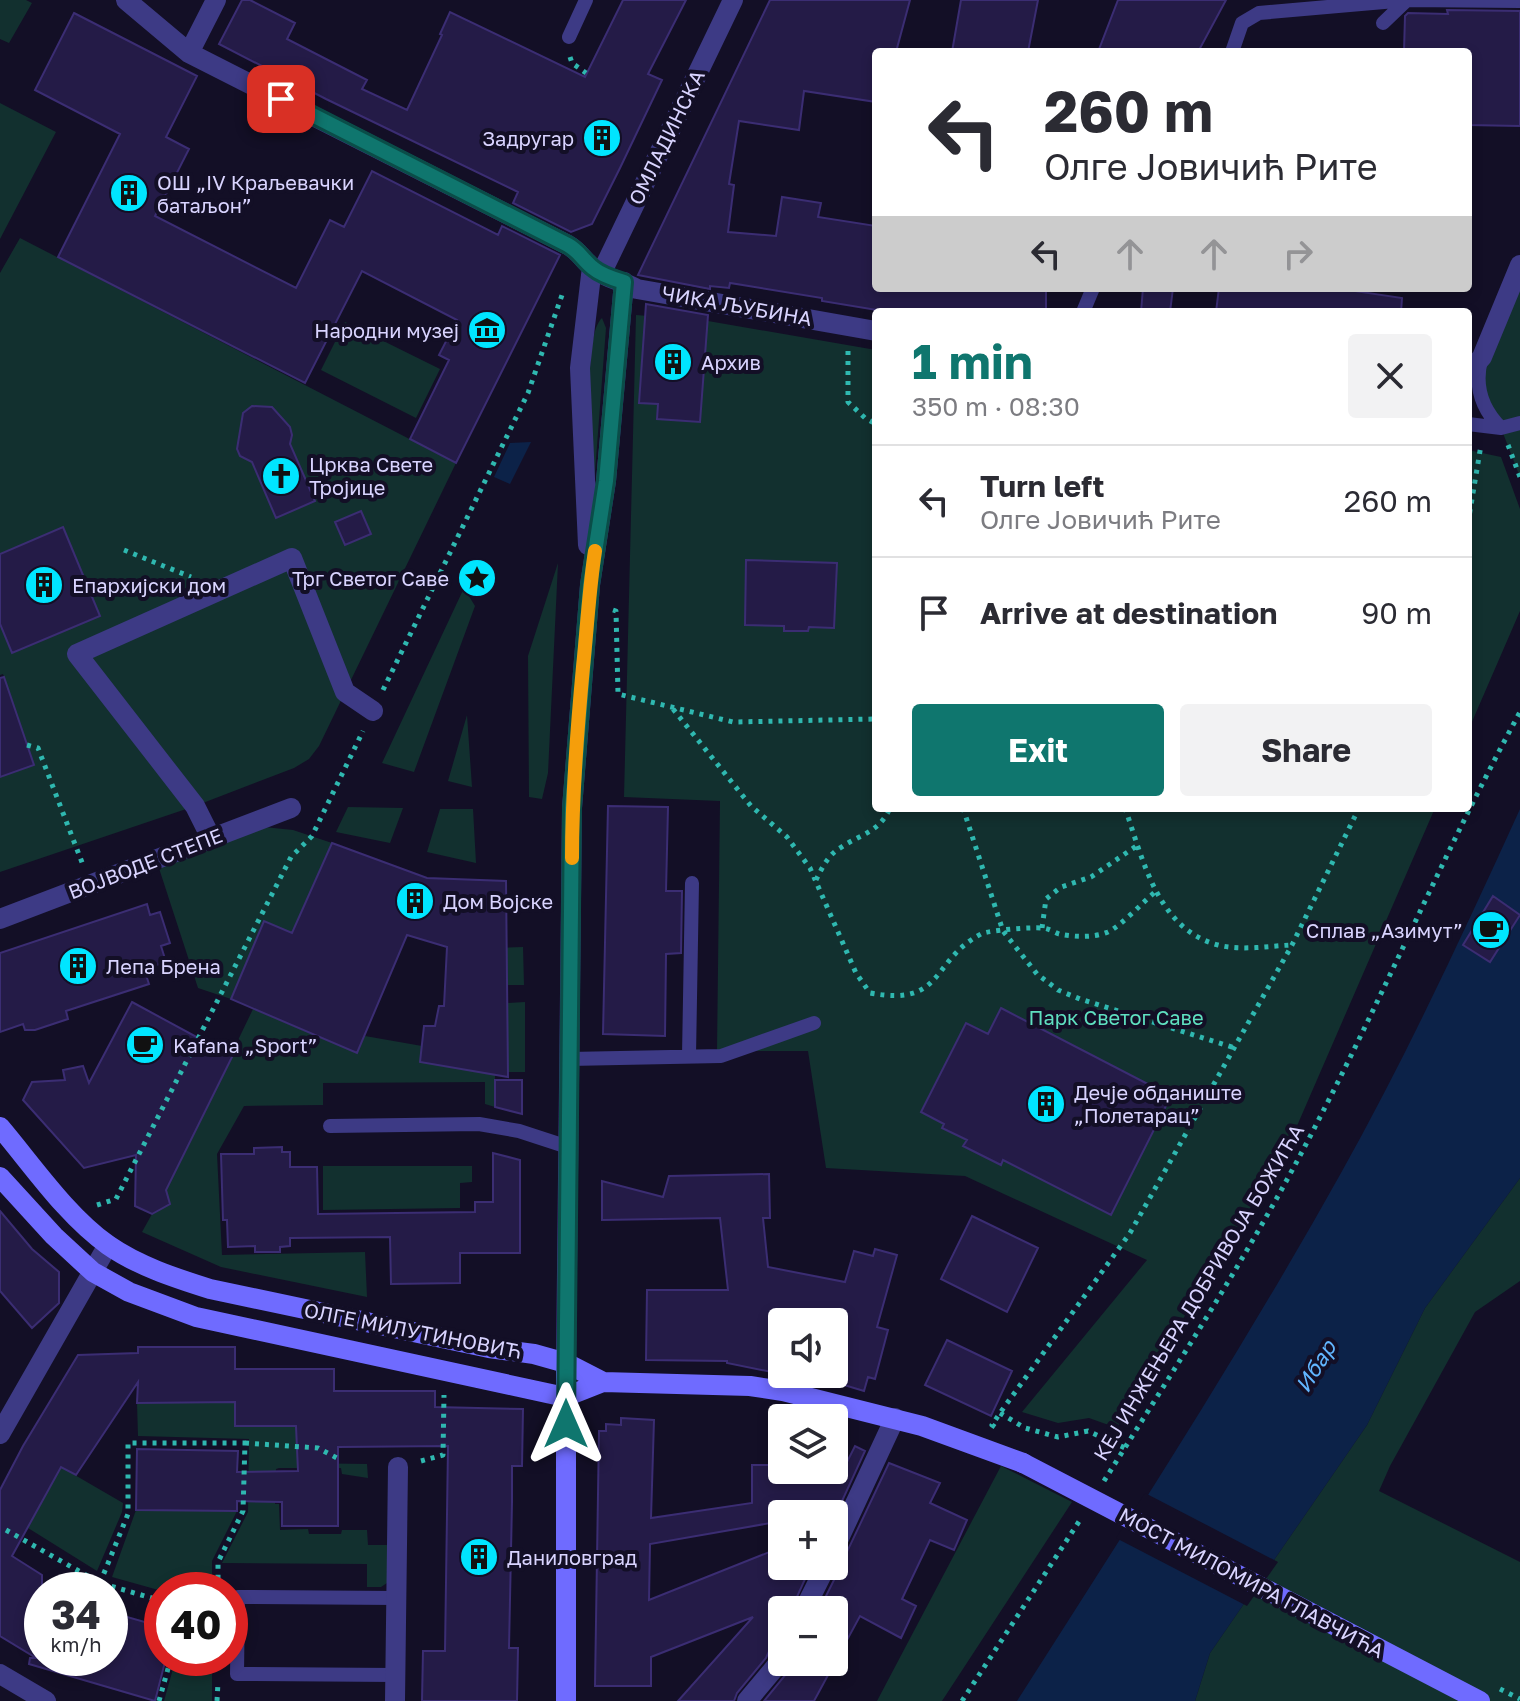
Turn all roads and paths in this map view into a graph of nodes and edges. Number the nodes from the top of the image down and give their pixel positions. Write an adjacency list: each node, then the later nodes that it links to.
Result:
1 (126, 0): 10 (street, ЧИКА ЉУБИНА)
2 (216, 0): 10 (street)
3 (586, 0): 8 (lane)
4 (733, 0): 11 (street, ОМЛАДИНСКА)
5 (1407, 0): 6 (lane); 7 (lane); 9 (lane)
6 (1520, 1)
7 (1383, 23)
8 (569, 37)
9 (1233, 48)
10 (189, 53): 11 (street, ЧИКА ЉУБИНА)
11 (590, 264): 13 (street, ЧИКА ЉУБИНА); 26 (street, ОМЛАДИНСКА); 30 (path)
12 (1520, 265): 16 (street)
13 (624, 282): 14 (street, ЧИКА ЉУБИНА); 26 (street)
14 (872, 330)
15 (848, 343): 18 (path)
16 (1482, 357): 17 (street); 21 (lane)
17 (1472, 368)
18 (872, 422)
19 (1520, 423): 21 (lane)
20 (1472, 424): 21 (lane)
21 (1501, 428): 23 (path)
22 (1481, 446): 24 (path)
23 (1520, 477)
24 (1472, 499)
25 (124, 550): 27 (path)
26 (590, 585): 28 (street)
27 (221, 590): 30 (street); 41 (street)
28 (588, 607): 29 (path); 54 (street)
29 (673, 709): 32 (path); 43 (path)
30 (373, 711): 59 (path)
31 (1520, 712): 34 (path, КЕЈ ИНЖЕЊЕРА ДОБРИВОЈА БОЖИЋА)
32 (872, 719)
33 (27, 745): 45 (path)
34 (1472, 800)
35 (291, 808): 41 (street, ВОЈВОДЕ СТЕПЕ)
36 (888, 812): 43 (path)
37 (964, 812): 49 (path)
38 (1126, 812): 42 (path)
39 (1357, 812): 50 (path)
40 (1466, 812): 69 (path, КЕЈ ИНЖЕЊЕРА ДОБРИВОЈА БОЖИЋА)
41 (211, 838): 45 (street, ВОЈВОДЕ СТЕПЕ)
42 (1138, 845): 46 (path); 48 (path)
43 (815, 881): 49 (path)
44 (692, 883): 53 (lane)
45 (91, 884): 47 (street, ВОЈВОДЕ СТЕПЕ)
46 (1155, 892): 48 (path); 50 (path)
47 (0, 919)
48 (1042, 928): 49 (path)
49 (1003, 931): 52 (path)
50 (1292, 945): 52 (path)
51 (814, 1023): 53 (lane)
52 (1235, 1048): 69 (path)
53 (689, 1056): 54 (lane)
54 (569, 1059): 57 (street)
55 (330, 1126): 57 (lane)
56 (0, 1127): 59 (street, ОЛГЕ МИЛУТИНОВИЋ)
57 (568, 1147): 62 (street)
58 (0, 1177): 61 (street, ОЛГЕ МИЛУТИНОВИЋ)
59 (73, 1213): 60 (street, ОЛГЕ МИЛУТИНОВИЋ)
60 (108, 1245): 61 (street); 62 (street, ОЛГЕ МИЛУТИНОВИЋ)
61 (93, 1272): 63 (street, ОЛГЕ МИЛУТИНОВИЋ); 67 (street)
62 (566, 1363): 64 (street, ОЛГЕ МИЛУТИНОВИЋ); 65 (street)
63 (445, 1370): 65 (street, ОЛГЕ МИЛУТИНОВИЋ); 71 (path)
64 (603, 1382): 65 (street); 66 (street, МОСТ МИЛОМИРА ГЛАВЧИЋА)
65 (565, 1397): 87 (street)
66 (895, 1418): 74 (street); 90 (street, МОСТ МИЛОМИРА ГЛАВЧИЋА, bridge)
67 (0, 1434)
68 (245, 1443): 70 (path); 77 (path); 78 (path)
69 (1125, 1448): 72 (path, КЕЈ ИНЖЕЊЕРА ДОБРИВОЈА БОЖИЋА)
70 (337, 1458)
71 (398, 1467): 79 (street)
72 (1097, 1493)
73 (1084, 1514): 89 (path)
74 (848, 1519)
75 (6, 1530): 76 (path)
76 (80, 1572)
77 (104, 1572)
78 (218, 1572)
79 (397, 1598): 81 (street); 81 (lane)
80 (0, 1674): 84 (street)
81 (396, 1675): 86 (street)
82 (166, 1676): 85 (path)
83 (768, 1676): 88 (street)
84 (46, 1701)
85 (159, 1701)
86 (395, 1701)
87 (566, 1701)
88 (747, 1701)
89 (962, 1701)
90 (1480, 1701)

